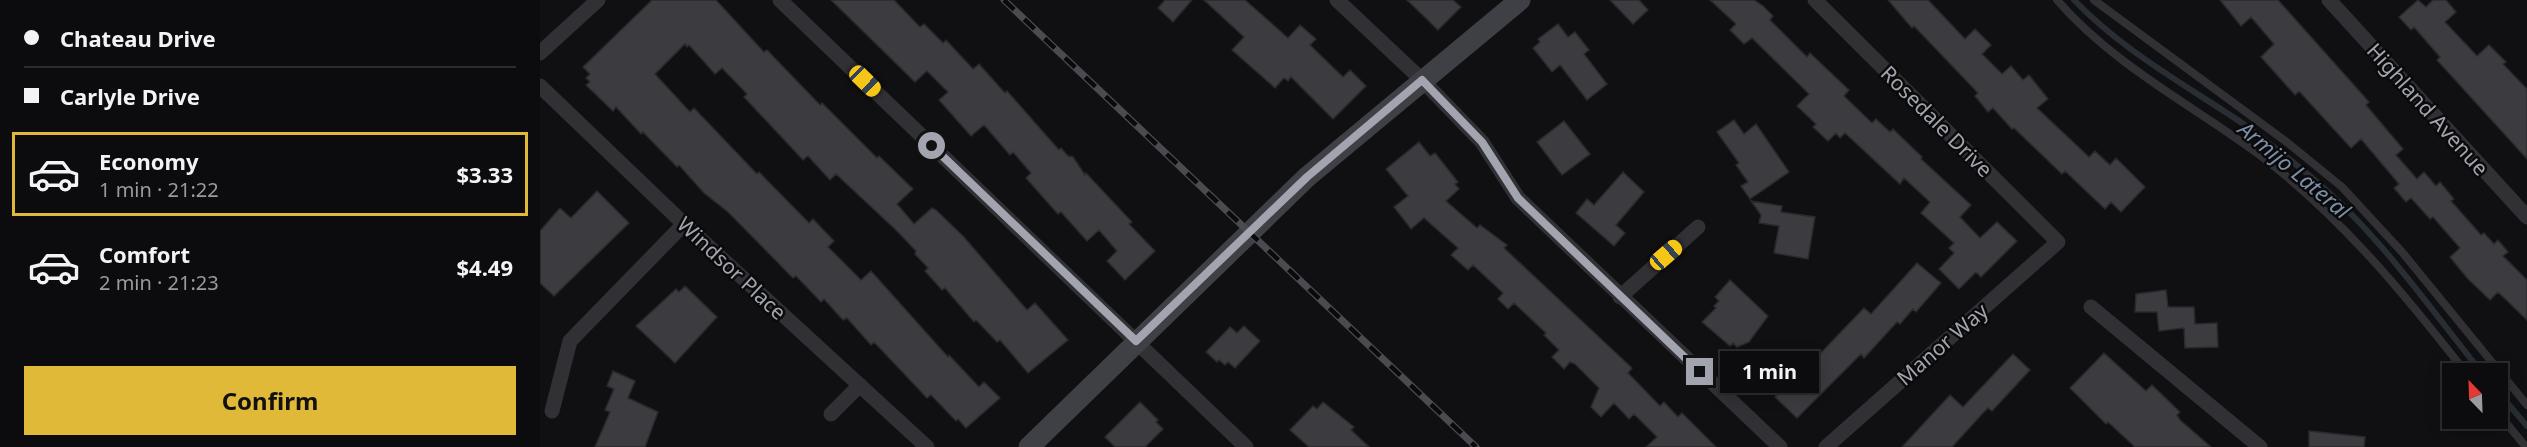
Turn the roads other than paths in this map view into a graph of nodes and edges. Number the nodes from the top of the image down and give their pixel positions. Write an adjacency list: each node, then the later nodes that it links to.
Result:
1 (598, 0): 9 (street)
2 (780, 0): 18 (street)
3 (1337, 0): 10 (street)
4 (1520, 0): 10 (street)
5 (1815, 0): 15 (street, Rosedale Drive)
6 (2057, 0): 19 (lane)
7 (2094, 0): 21 (lane)
8 (2329, 0): 12 (street, Highland Avenue)
9 (540, 53)
10 (1422, 80): 16 (street); 18 (street)
11 (540, 86): 13 (street, Windsor Place)
12 (2527, 218)
13 (684, 224): 20 (street, Windsor Place); 22 (street)
14 (1698, 227): 16 (street)
15 (2058, 242): 29 (street, Manor Way)
16 (1620, 297): 28 (street)
17 (2091, 307): 30 (street)
18 (1136, 341): 26 (street); 27 (street)
19 (2458, 363)
20 (860, 385): 23 (street); 25 (street, Windsor Place)
21 (2527, 405)
22 (552, 411)
23 (831, 414)
24 (2508, 425): 31 (lane)
25 (927, 447)
26 (1029, 447)
27 (1246, 447)
28 (1780, 447)
29 (1826, 447)
30 (2260, 447)
31 (2526, 447)

